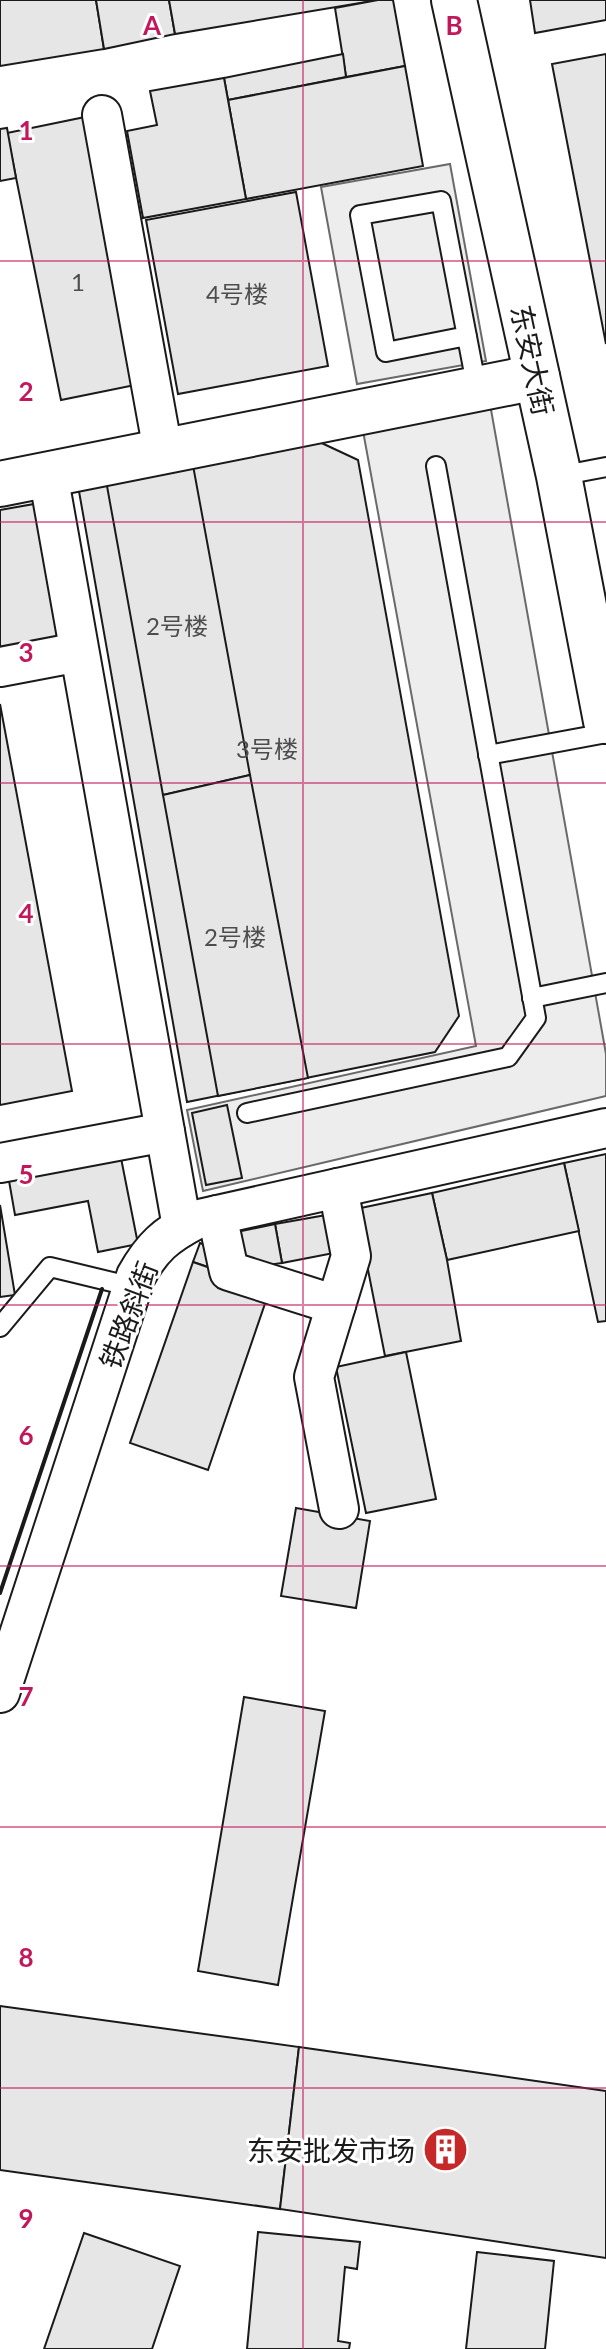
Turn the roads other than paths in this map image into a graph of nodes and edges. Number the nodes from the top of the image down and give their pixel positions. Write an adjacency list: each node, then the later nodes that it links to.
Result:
1 (454, 0): 4 (main road, 东安大街)
2 (102, 115): 6 (street)
3 (467, 336): 3 (lane); 5 (lane)
4 (537, 377): 5 (main road); 10 (main road, 东安大街)
5 (477, 389): 6 (main road)
6 (163, 451): 9 (main road)
7 (436, 466): 16 (lane)
8 (606, 467): 10 (lane)
9 (48, 474): 11 (main road); 12 (street)
10 (559, 476): 14 (main road, 东安大街)
11 (1, 478)
12 (79, 652): 13 (street); 21 (street)
13 (0, 667)
14 (606, 721)
15 (606, 733): 16 (lane)
16 (488, 755): 18 (lane)
17 (606, 983): 18 (lane)
18 (532, 998): 19 (lane)
19 (247, 1113)
20 (606, 1128): 23 (street, 铁路斜街)
21 (165, 1132): 22 (street); 25 (street)
22 (0, 1163)
23 (338, 1188): 24 (street, 铁路斜街); 27 (street)
24 (217, 1215): 25 (street, 铁路斜街); 27 (street)
25 (182, 1227): 26 (street, 铁路斜街)
26 (133, 1287): 28 (lane); 30 (street, 铁路斜街)
27 (336, 1305): 29 (street)
28 (0, 1327)
29 (339, 1509)
30 (0, 1693)

